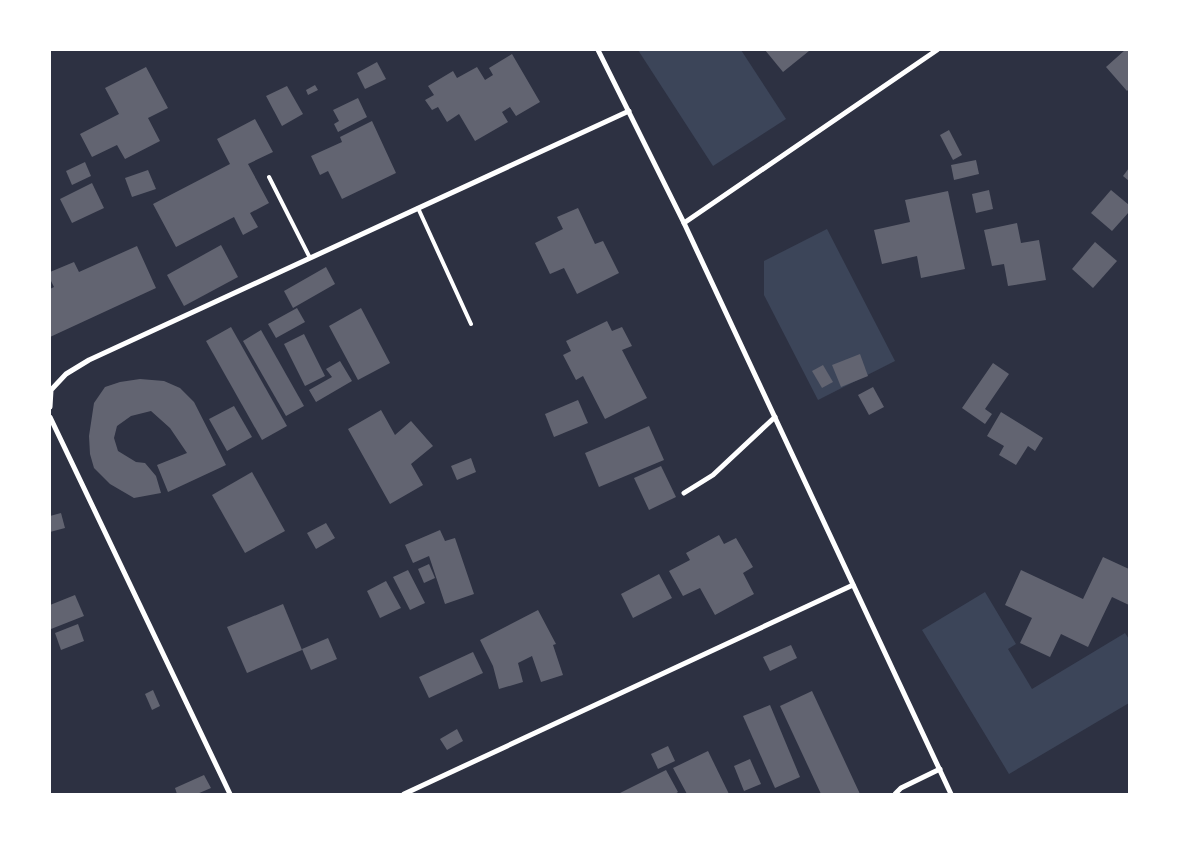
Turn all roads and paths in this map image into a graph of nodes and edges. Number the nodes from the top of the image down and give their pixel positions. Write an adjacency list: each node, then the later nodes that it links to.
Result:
1 (598, 50): 3 (street)
2 (937, 50): 6 (street)
3 (629, 111): 5 (street); 6 (street)
4 (269, 177): 7 (lane)
5 (418, 208): 7 (street); 8 (lane)
6 (684, 223): 11 (street)
7 (310, 258): 9 (street)
8 (471, 324)
9 (50, 407)
10 (50, 416): 15 (street)
11 (775, 417): 12 (street); 13 (street)
12 (684, 494)
13 (853, 585): 14 (street); 16 (street)
14 (940, 769): 17 (street); 18 (street)
15 (230, 794)
16 (404, 794)
17 (895, 794)
18 (951, 794)

